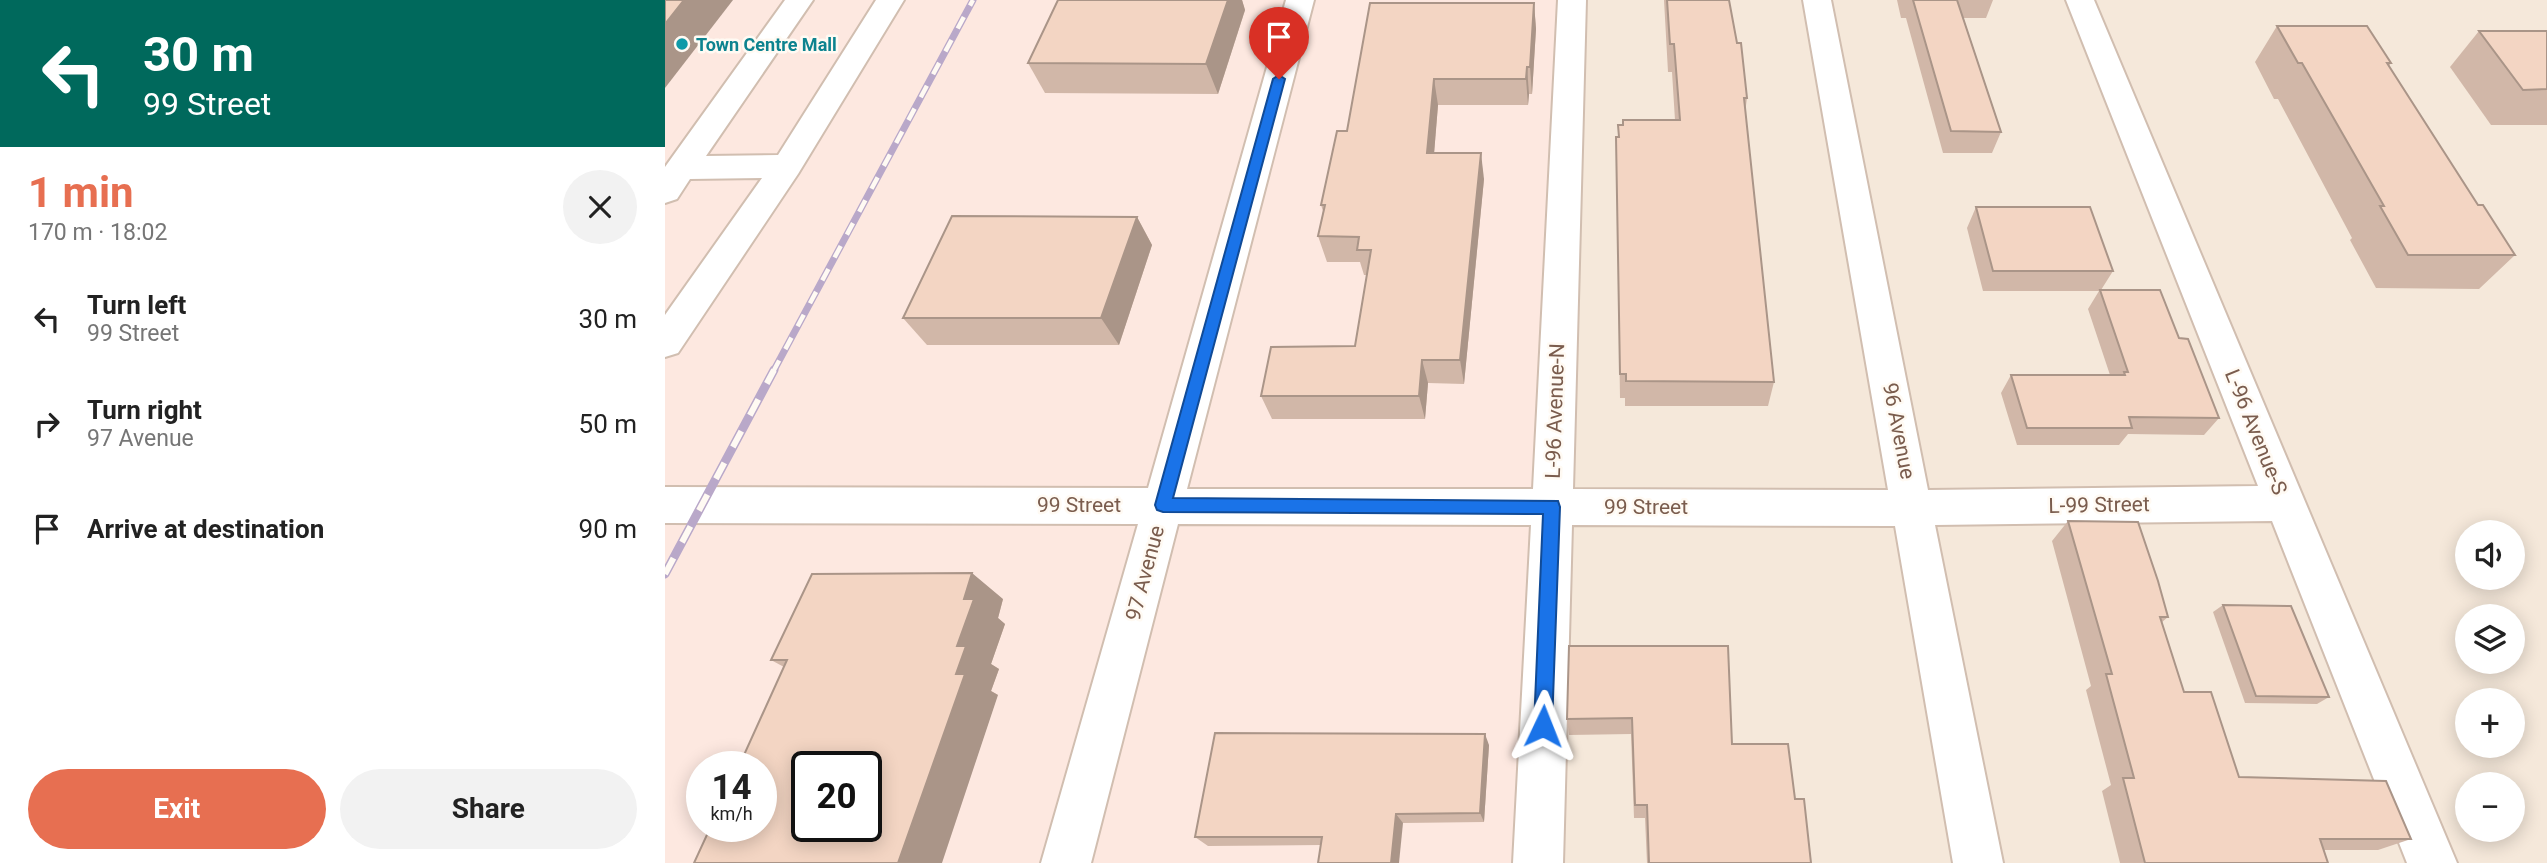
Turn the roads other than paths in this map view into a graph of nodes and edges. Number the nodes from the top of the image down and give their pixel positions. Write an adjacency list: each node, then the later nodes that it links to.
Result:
1 (799, 0): 8 (street)
2 (890, 0): 7 (street)
3 (1300, 0): 12 (street, 97 Avenue)
4 (1571, 0): 13 (street, L-96 Avenue-N)
5 (1817, 0): 14 (street, 96 Avenue)
6 (2080, 0): 10 (street, L-96 Avenue-S)
7 (787, 166): 8 (street); 9 (street)
8 (673, 180)
9 (665, 343)
10 (2285, 503): 14 (street, L-99 Street); 18 (street, L-96 Avenue-S)
11 (665, 505): 12 (street, 99 Street)
12 (1163, 505): 13 (street, 99 Street); 15 (street, 97 Avenue)
13 (1552, 507): 14 (street, 99 Street); 16 (street, L-96 Avenue-N)
14 (1913, 508): 17 (street, 96 Avenue)
15 (1066, 863)
16 (1538, 863)
17 (1978, 863)
18 (2432, 863)

